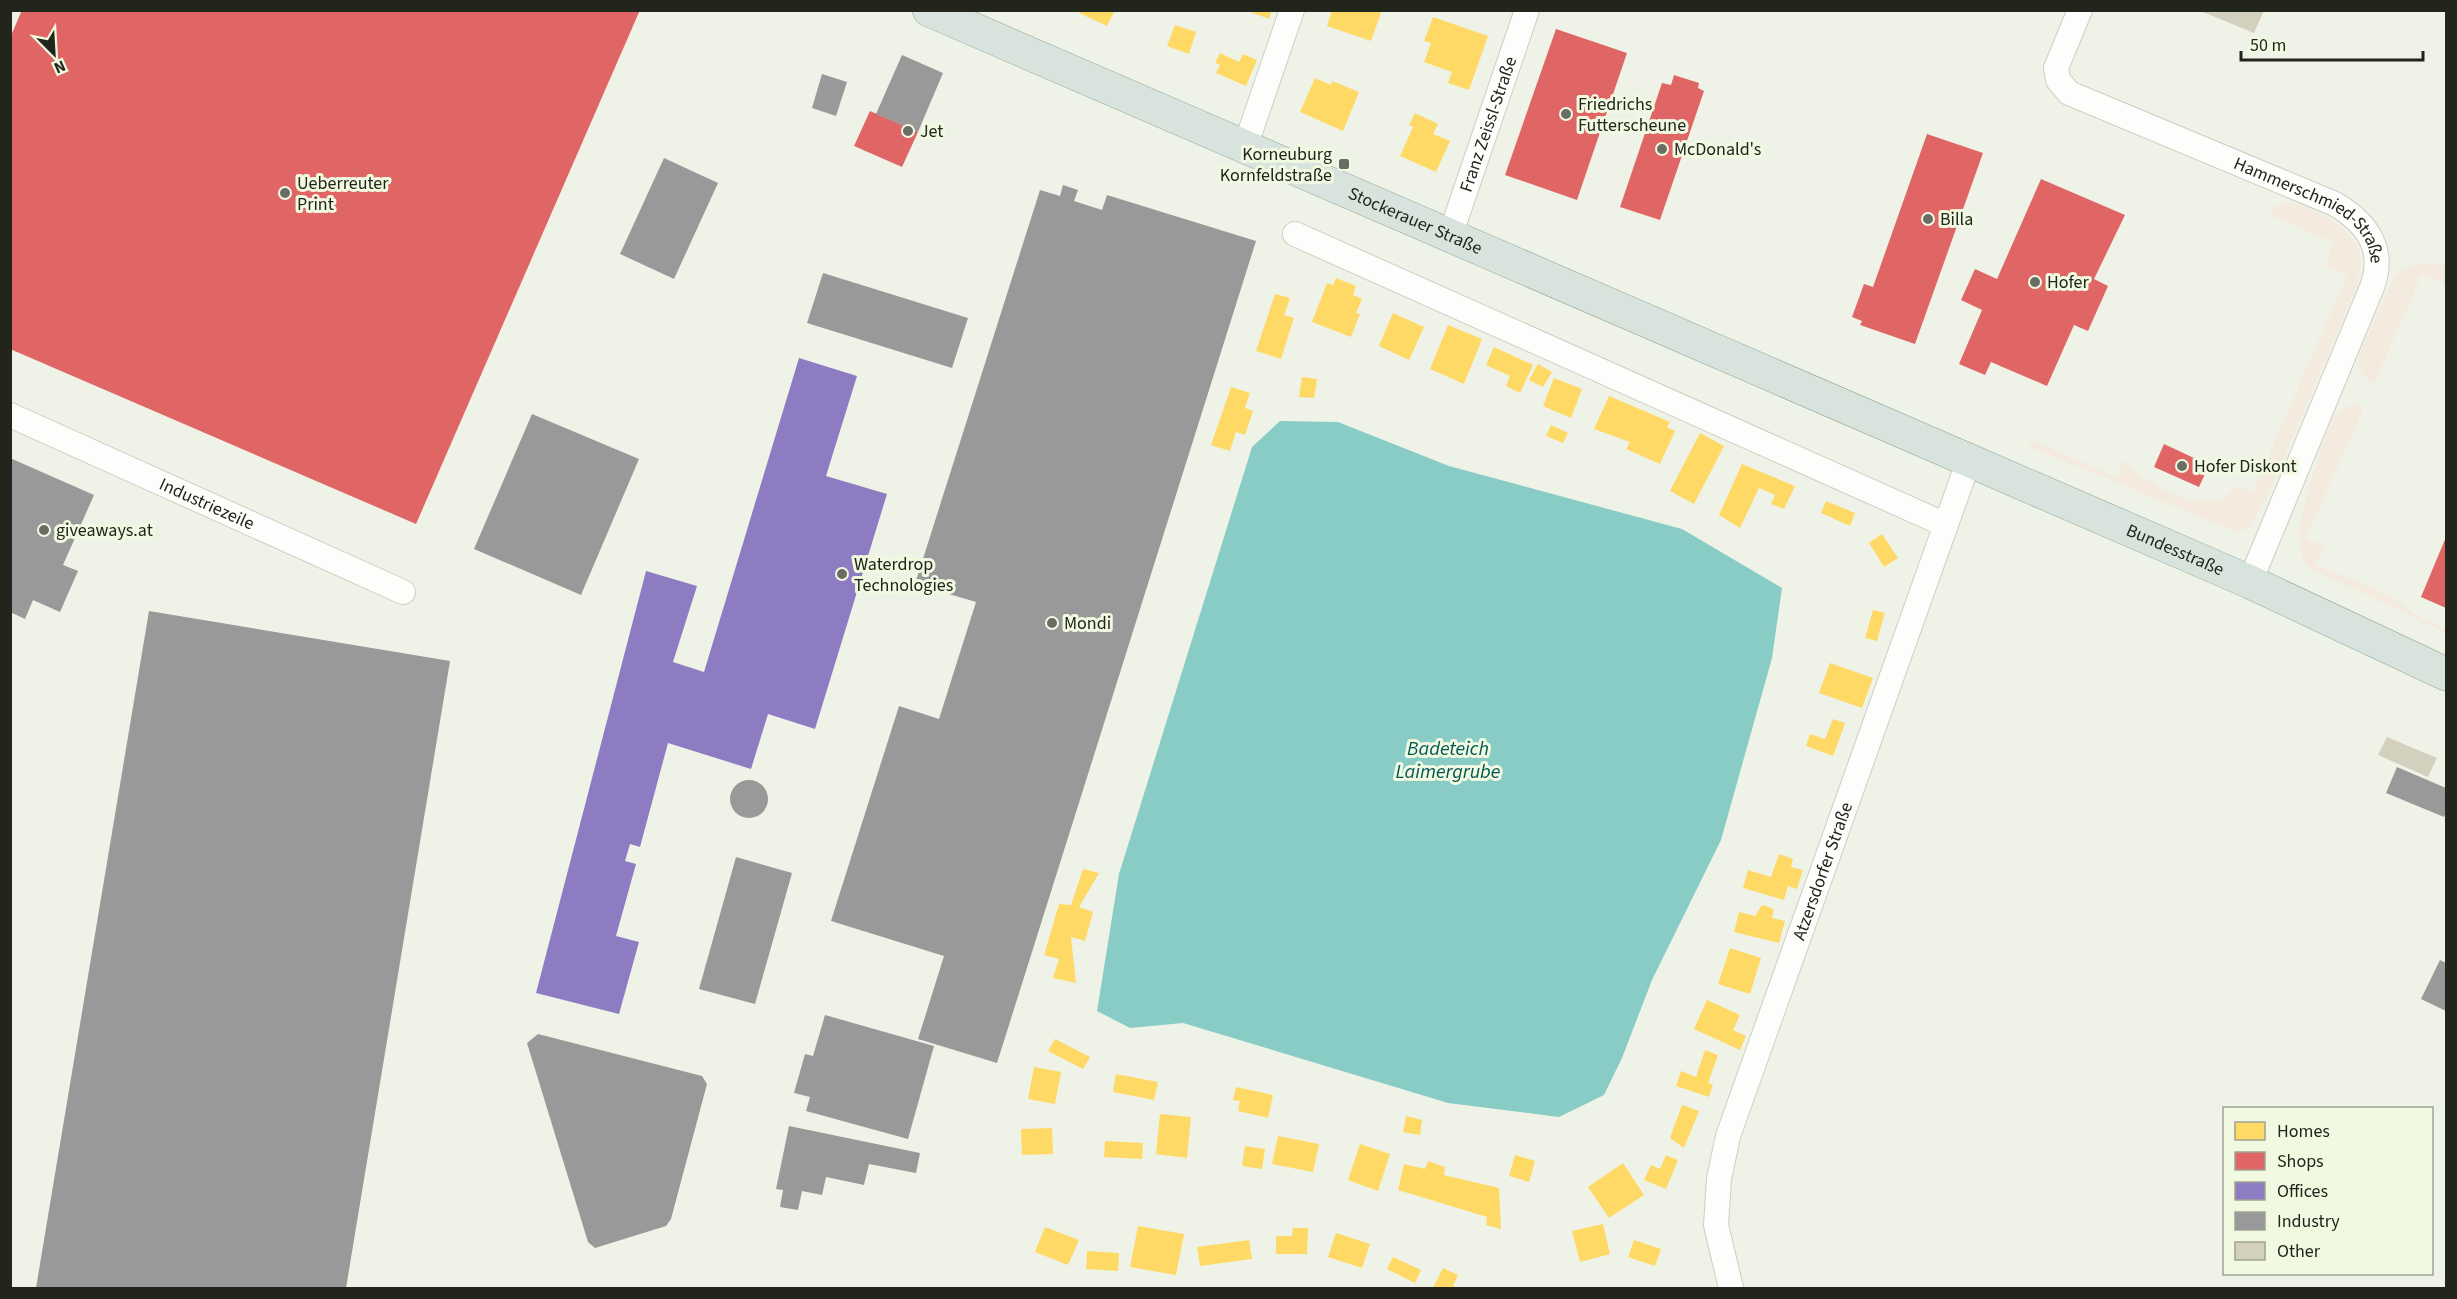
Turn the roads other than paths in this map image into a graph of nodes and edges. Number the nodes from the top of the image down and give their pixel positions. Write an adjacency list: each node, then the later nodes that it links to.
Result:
1 (1292, 10): 5 (street)
2 (1527, 10): 7 (street, Franz Zeissl-Straße)
3 (2080, 10): 12 (street, Hammerschmied-Straße)
4 (931, 11): 5 (main road, Stockerauer Straße)
5 (1245, 147): 7 (main road, Stockerauer Straße)
6 (1295, 234): 11 (street)
7 (1450, 236): 9 (main road, Stockerauer Straße)
8 (10, 415): 13 (street, Industriezeile)
9 (1901, 431): 10 (main road, Bundesstraße)
10 (1969, 460): 11 (street, Atzersdorfer Straße); 12 (main road, Bundesstraße)
11 (1946, 525): 15 (street, Atzersdorfer Straße)
12 (2250, 582): 14 (main road, Bundesstraße)
13 (403, 592)
14 (2446, 674)
15 (1731, 1288)

